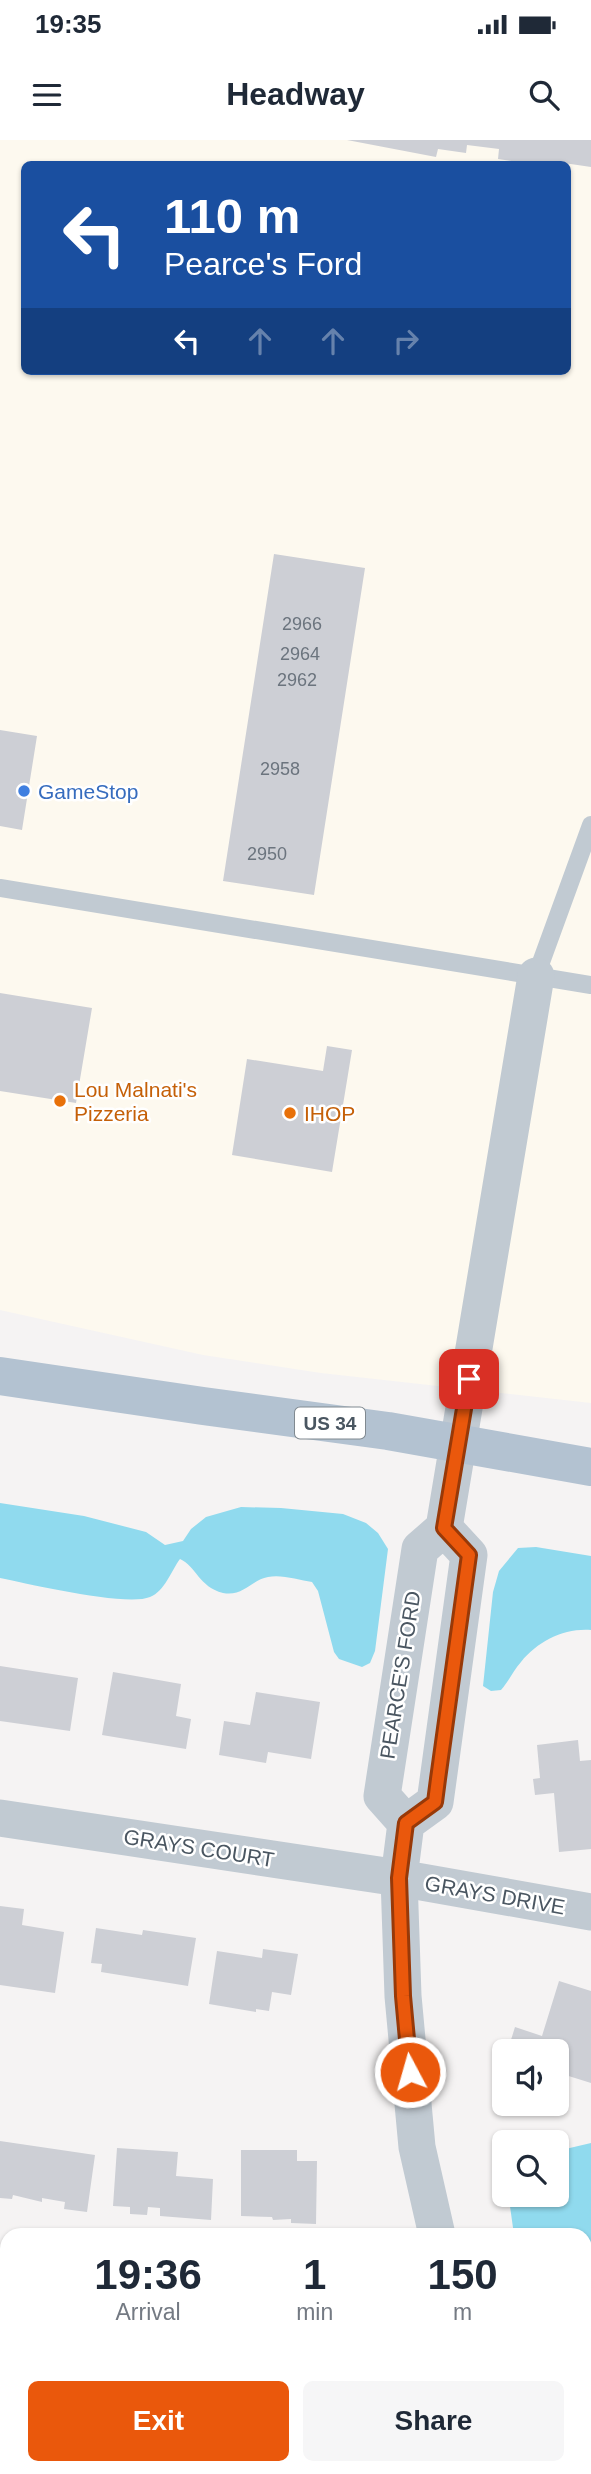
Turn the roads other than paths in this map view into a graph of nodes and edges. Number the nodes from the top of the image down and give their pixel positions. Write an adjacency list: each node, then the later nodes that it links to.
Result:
1 (591, 825): 3 (lane)
2 (0, 888): 3 (lane)
3 (536, 976): 4 (lane); 6 (street)
4 (591, 985)
5 (0, 1376): 6 (main road, US 34)
6 (457, 1444): 7 (main road, US 34); 8 (street)
7 (591, 1467)
8 (444, 1528): 10 (street, PEARCE'S FORD); 10 (street)
9 (0, 1818): 11 (street, GRAYS COURT)
10 (406, 1823): 11 (street)
11 (399, 1878): 12 (street, GRAYS DRIVE); 13 (street)
12 (591, 1912)
13 (435, 2228)

